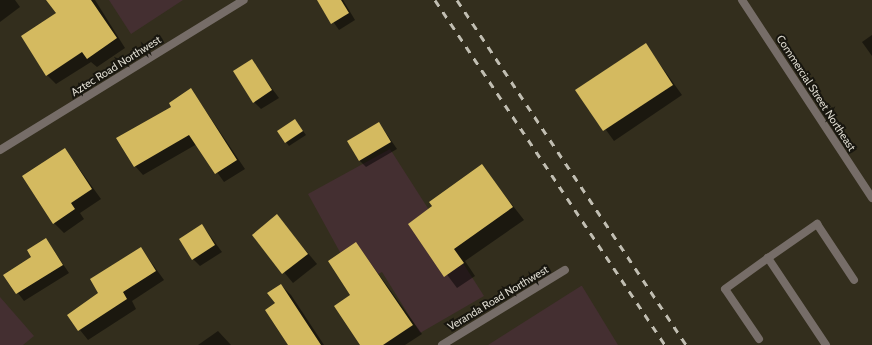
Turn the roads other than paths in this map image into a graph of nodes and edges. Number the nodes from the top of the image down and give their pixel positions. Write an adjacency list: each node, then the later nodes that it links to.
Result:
1 (244, 0): 3 (street, Aztec Road Northwest)
2 (742, 0): 4 (street, Commercial Street Northeast)
3 (0, 150)
4 (872, 198)
5 (768, 258): 7 (street); 8 (street); 10 (street)
6 (565, 270): 9 (street, Veranda Road Northwest)
7 (854, 280)
8 (759, 340)
9 (442, 345)
10 (826, 345)

